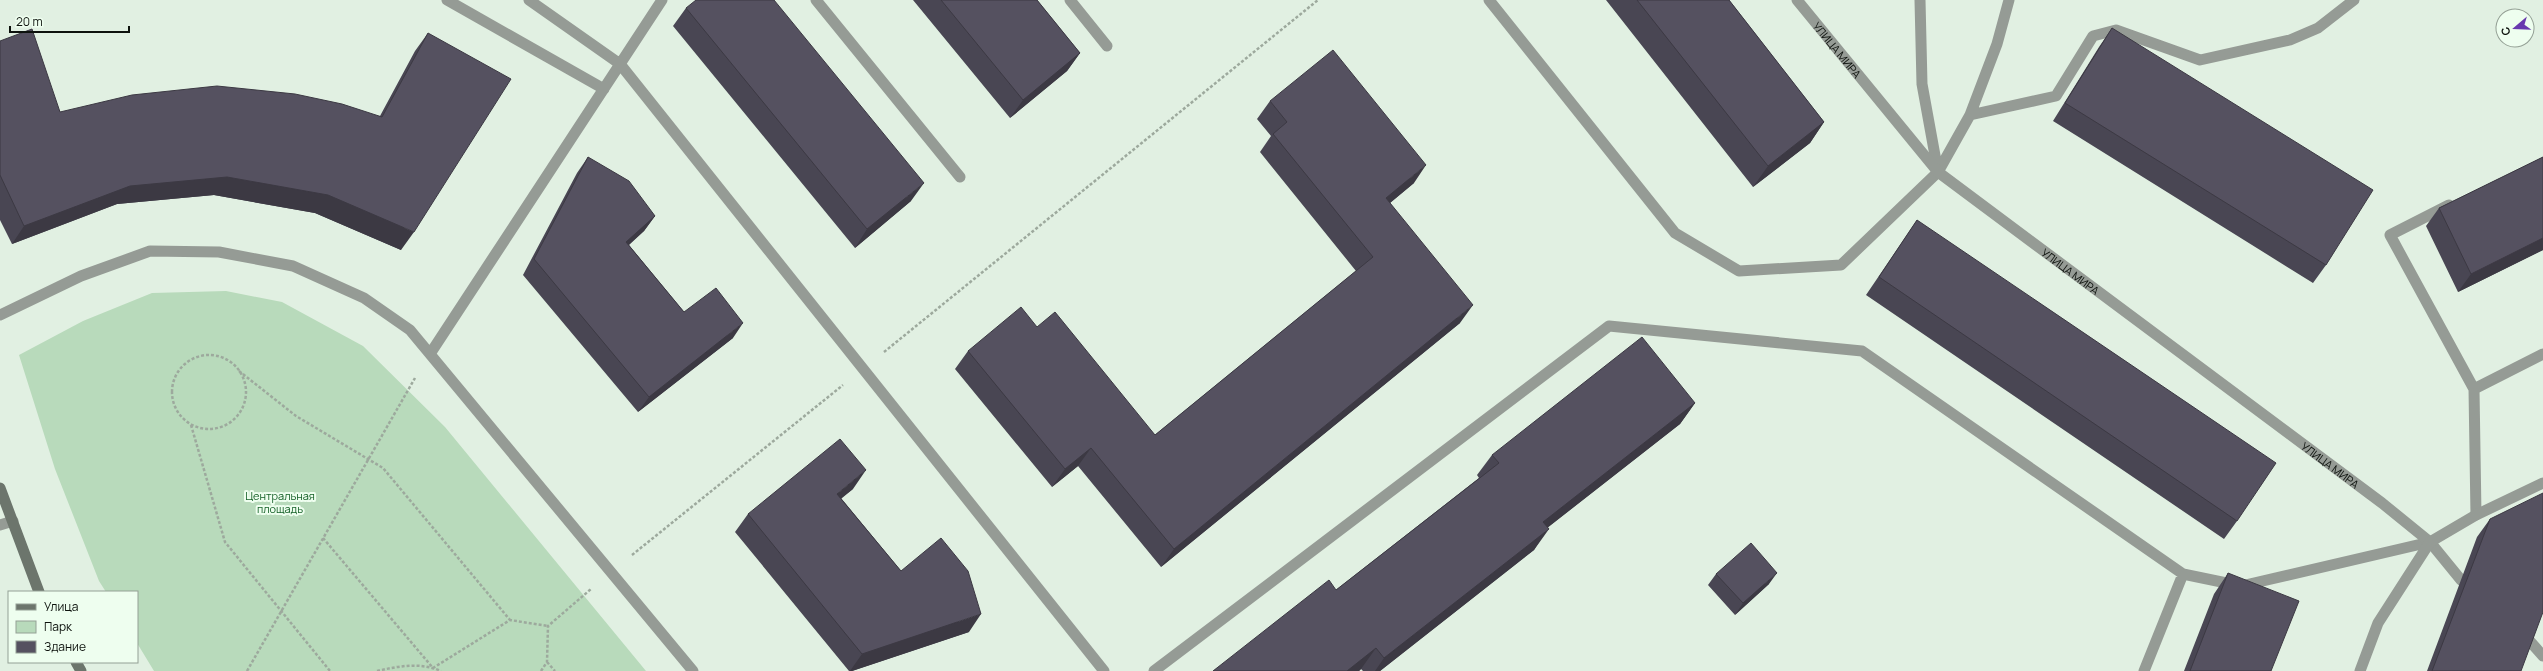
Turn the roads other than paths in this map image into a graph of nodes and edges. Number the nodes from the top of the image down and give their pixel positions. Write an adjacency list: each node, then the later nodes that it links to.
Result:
1 (447, 0): 13 (street)
2 (529, 0): 12 (street)
3 (662, 0): 12 (street)
4 (816, 0): 16 (street)
5 (1070, 0): 11 (street)
6 (1489, 0): 15 (street)
7 (1797, 0): 15 (street, УЛИЦА МИРА)
8 (1920, 0): 15 (street)
9 (2009, 0): 14 (street)
10 (2354, 0): 14 (street)
11 (1107, 46)
12 (620, 64): 13 (street); 34 (street)
13 (604, 89): 19 (street)
14 (1970, 115): 15 (street)
15 (1938, 172): 27 (street, УЛИЦА МИРА)
16 (960, 177)
17 (2460, 200): 21 (street)
18 (0, 315): 19 (street)
19 (430, 354): 33 (street)
20 (2543, 354): 21 (street)
21 (2474, 389): 24 (street)
22 (2543, 484): 24 (street)
23 (0, 488): 25 (main road)
24 (2476, 515): 27 (street)
25 (13, 521): 26 (street); 30 (main road)
26 (0, 525)
27 (2430, 542): 28 (street); 29 (street, УЛИЦА МИРА); 37 (street)
28 (2183, 574): 35 (street); 36 (street)
29 (2461, 580)
30 (39, 591)
31 (2528, 638): 32 (street)
32 (2543, 656)
33 (693, 671)
34 (1104, 671)
35 (1154, 671)
36 (2144, 671)
37 (2360, 671)

